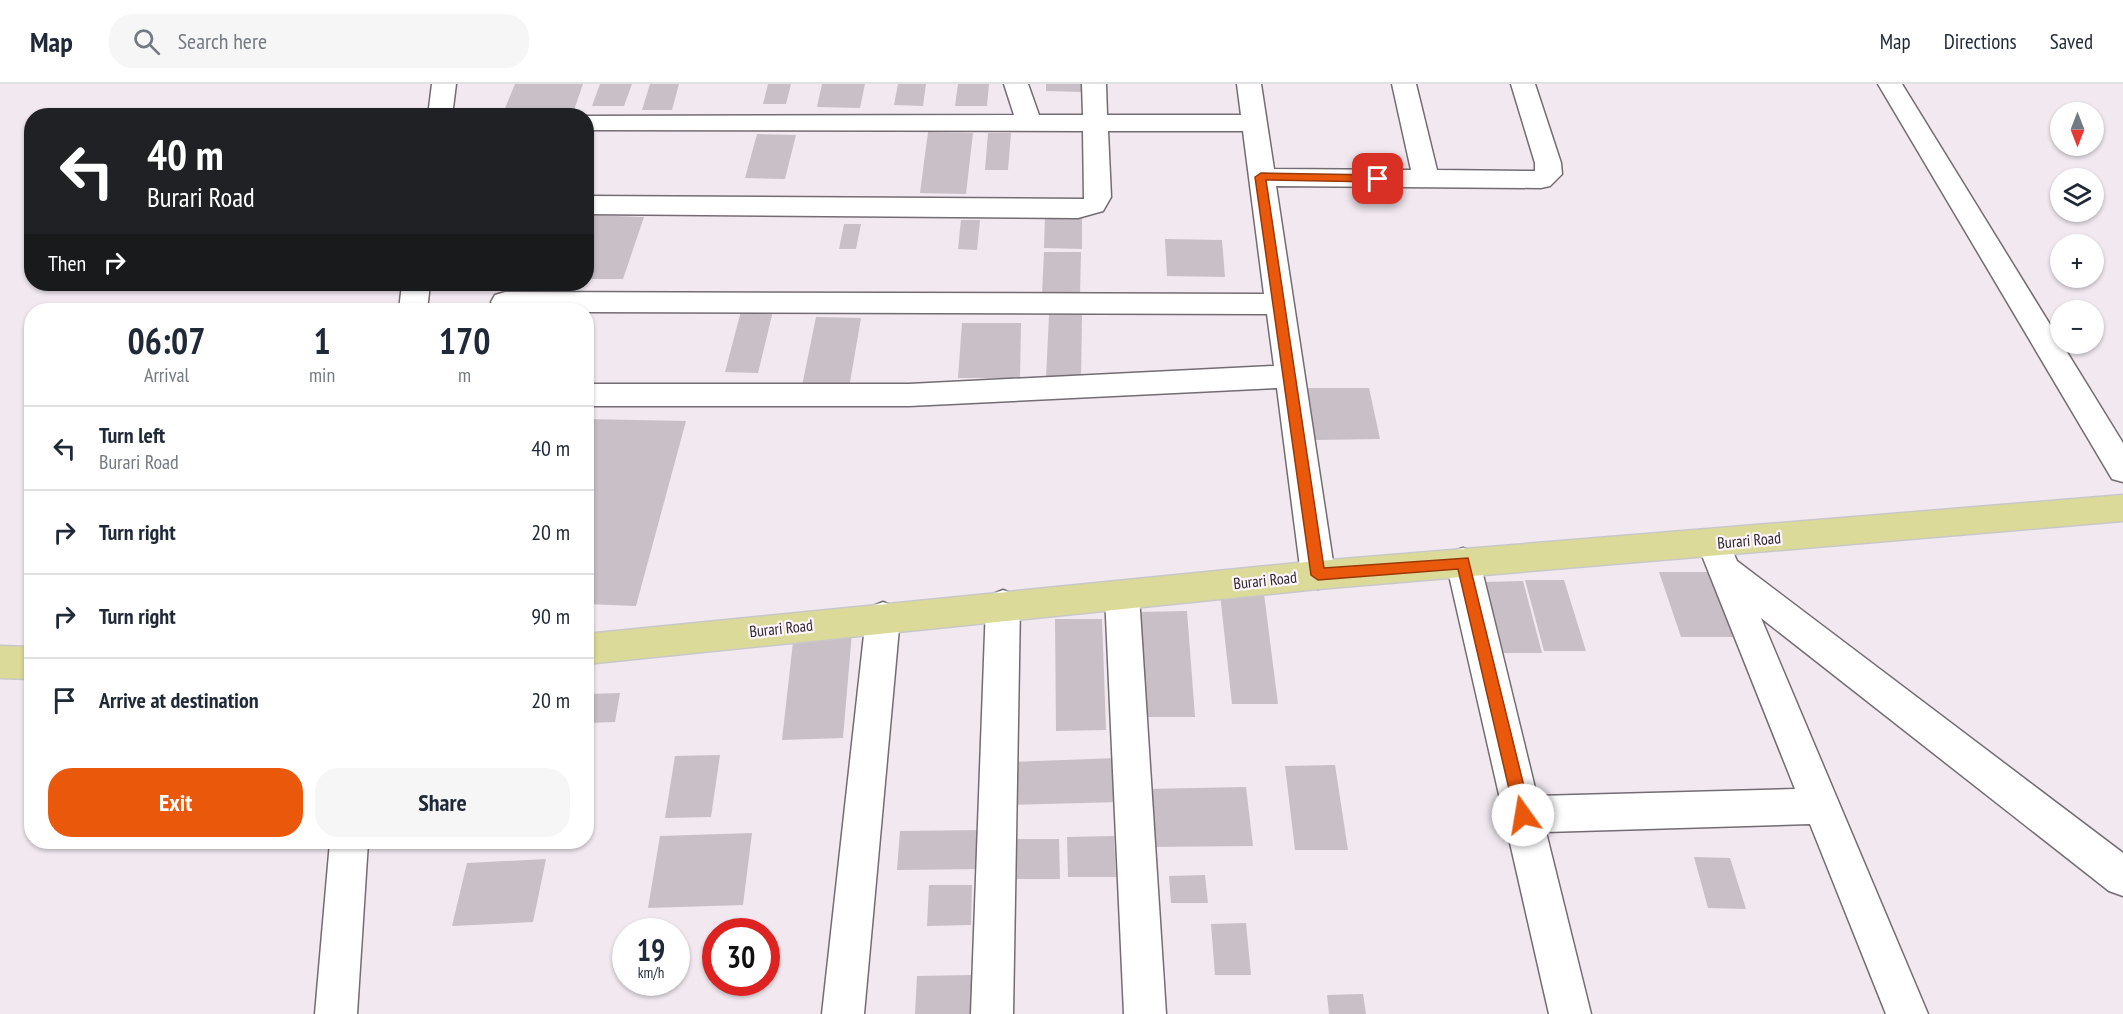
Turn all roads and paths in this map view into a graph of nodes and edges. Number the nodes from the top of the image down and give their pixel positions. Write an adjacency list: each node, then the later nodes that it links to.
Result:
1 (444, 84): 8 (street)
2 (1016, 84): 10 (street)
3 (1094, 84): 11 (street)
4 (1249, 84): 12 (street)
5 (1404, 84): 14 (street)
6 (1523, 84): 14 (street)
7 (1890, 84): 20 (street)
8 (441, 108)
9 (594, 122): 10 (street)
10 (1029, 123): 11 (street)
11 (1093, 123): 12 (street); 15 (street)
12 (1254, 123): 13 (street)
13 (1261, 177): 14 (street); 17 (street)
14 (1425, 180)
15 (594, 205)
16 (505, 302): 17 (street)
17 (1279, 304): 18 (street)
18 (1289, 376): 19 (street); 24 (street)
19 (594, 395)
20 (2123, 470)
21 (2123, 508): 22 (main road, Burari Road)
22 (1718, 556): 23 (main road, Burari Road); 31 (street); 34 (street)
23 (1463, 562): 24 (main road, Burari Road); 32 (street)
24 (1318, 575): 25 (main road, Burari Road)
25 (1122, 595): 26 (main road, Burari Road); 38 (street)
26 (1003, 605): 27 (main road, Burari Road); 37 (street)
27 (883, 617): 28 (main road, Burari Road); 36 (street)
28 (594, 648)
29 (0, 662): 30 (main road)
30 (24, 663)
31 (1821, 806): 32 (street); 40 (street)
32 (1523, 815): 39 (street)
33 (348, 849): 35 (street)
34 (2123, 877)
35 (336, 1014)
36 (843, 1014)
37 (992, 1014)
38 (1145, 1014)
39 (1570, 1014)
40 (1907, 1014)

